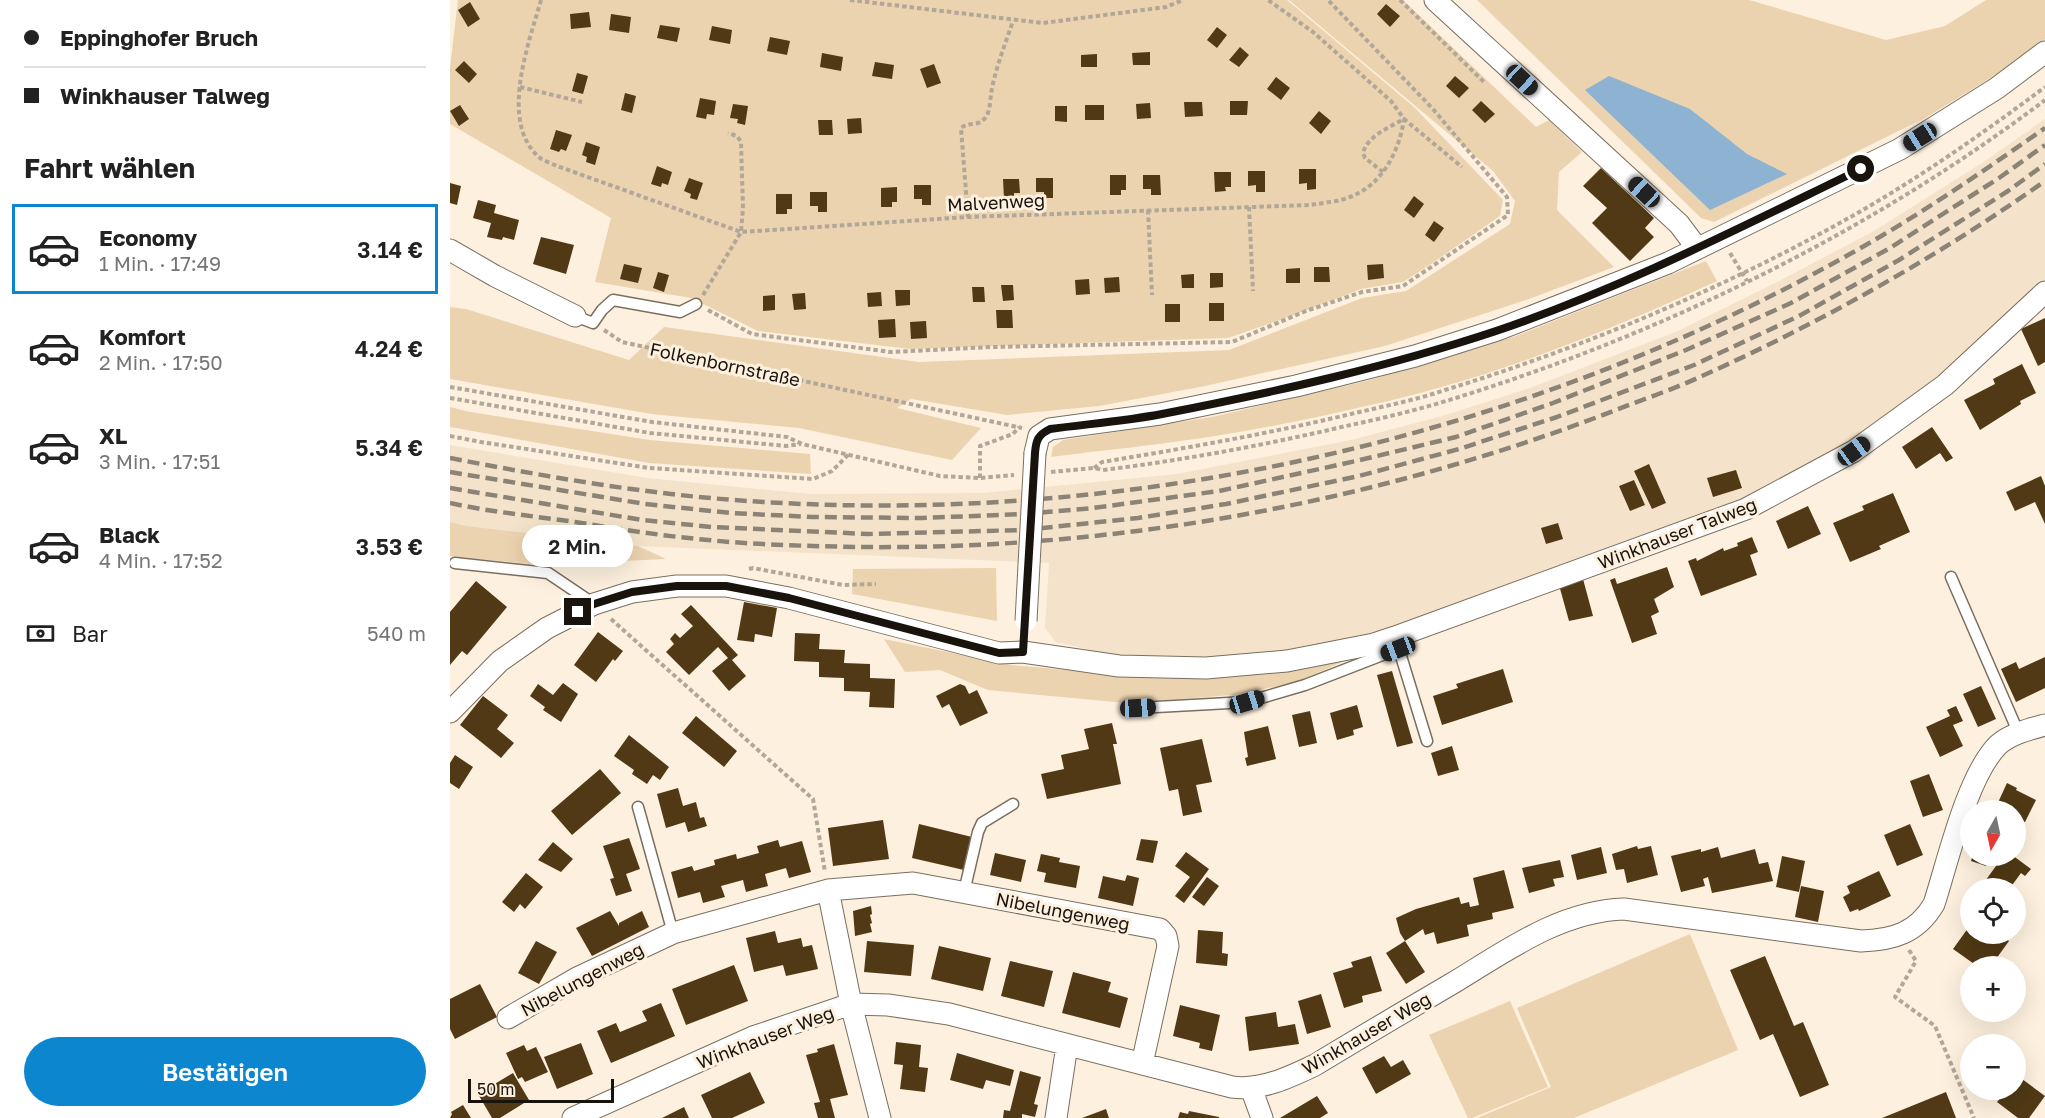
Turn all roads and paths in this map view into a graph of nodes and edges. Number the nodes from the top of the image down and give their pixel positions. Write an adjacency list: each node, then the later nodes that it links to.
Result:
1 (541, 0): 11 (path, Malvenweg)
2 (850, 0): 8 (path)
3 (1183, 0): 8 (path)
4 (1268, 0): 14 (path)
5 (1328, 0): 29 (path)
6 (1400, 0): 10 (path)
7 (1436, 0): 23 (street)
8 (1013, 21): 20 (path)
9 (2045, 52): 22 (street)
10 (1484, 82)
11 (520, 87): 13 (path); 21 (path, Malvenweg)
12 (2045, 100): 25 (path)
13 (582, 102)
14 (1404, 119): 16 (path); 17 (path, Malvenweg); 17 (path)
15 (728, 133): 21 (path)
16 (1462, 167)
17 (1383, 172): 18 (path, Malvenweg)
18 (1249, 207): 19 (path, Malvenweg); 26 (path)
19 (1148, 210): 20 (path, Malvenweg); 28 (path)
20 (968, 216): 21 (path, Malvenweg)
21 (741, 232): 29 (path)
22 (1720, 237): 23 (street); 25 (path)
23 (1697, 248): 43 (street, bridge)
24 (450, 250): 30 (street)
25 (1747, 281): 36 (path)
26 (1253, 291)
27 (2045, 292): 42 (street, Winkhauser Talweg)
28 (1152, 295)
29 (696, 304): 30 (lane)
30 (584, 320): 38 (path, Folkenbornstraße)
31 (450, 387): 34 (path)
32 (450, 398): 34 (path)
33 (450, 436): 35 (path)
34 (802, 444): 35 (path)
35 (849, 454): 38 (path)
36 (1045, 472)
37 (1023, 474): 38 (path)
38 (980, 478)
39 (455, 562): 41 (lane)
40 (1951, 578): 47 (lane)
41 (594, 604): 43 (street, Winkhauser Talweg); 45 (street, Winkhauser Talweg); 51 (path)
42 (1397, 643): 43 (street, Winkhauser Talweg); 44 (lane, Winkhauser Talweg); 48 (lane)
43 (1023, 652)
44 (1138, 708)
45 (450, 712)
46 (2045, 725): 47 (street, Winkhauser Weg)
47 (2019, 734): 59 (street, Winkhauser Weg)
48 (1427, 741)
49 (1013, 804): 52 (lane)
50 (638, 807): 53 (lane)
51 (828, 890): 52 (street, Nibelungenweg); 53 (street, Nibelungenweg); 55 (street)
52 (964, 892): 58 (street, Nibelungenweg)
53 (673, 933): 56 (street, Nibelungenweg)
54 (1916, 961): 64 (path)
55 (851, 1004): 57 (street, Winkhauser Weg); 60 (street, Winkhauser Weg); 61 (street)
56 (508, 1018)
57 (1067, 1045): 58 (street, Winkhauser Weg); 62 (street)
58 (1142, 1064): 59 (street, Winkhauser Weg)
59 (1251, 1088): 63 (street)
60 (573, 1118)
61 (880, 1118)
62 (1056, 1118)
63 (1262, 1118)
64 (1974, 1118)

